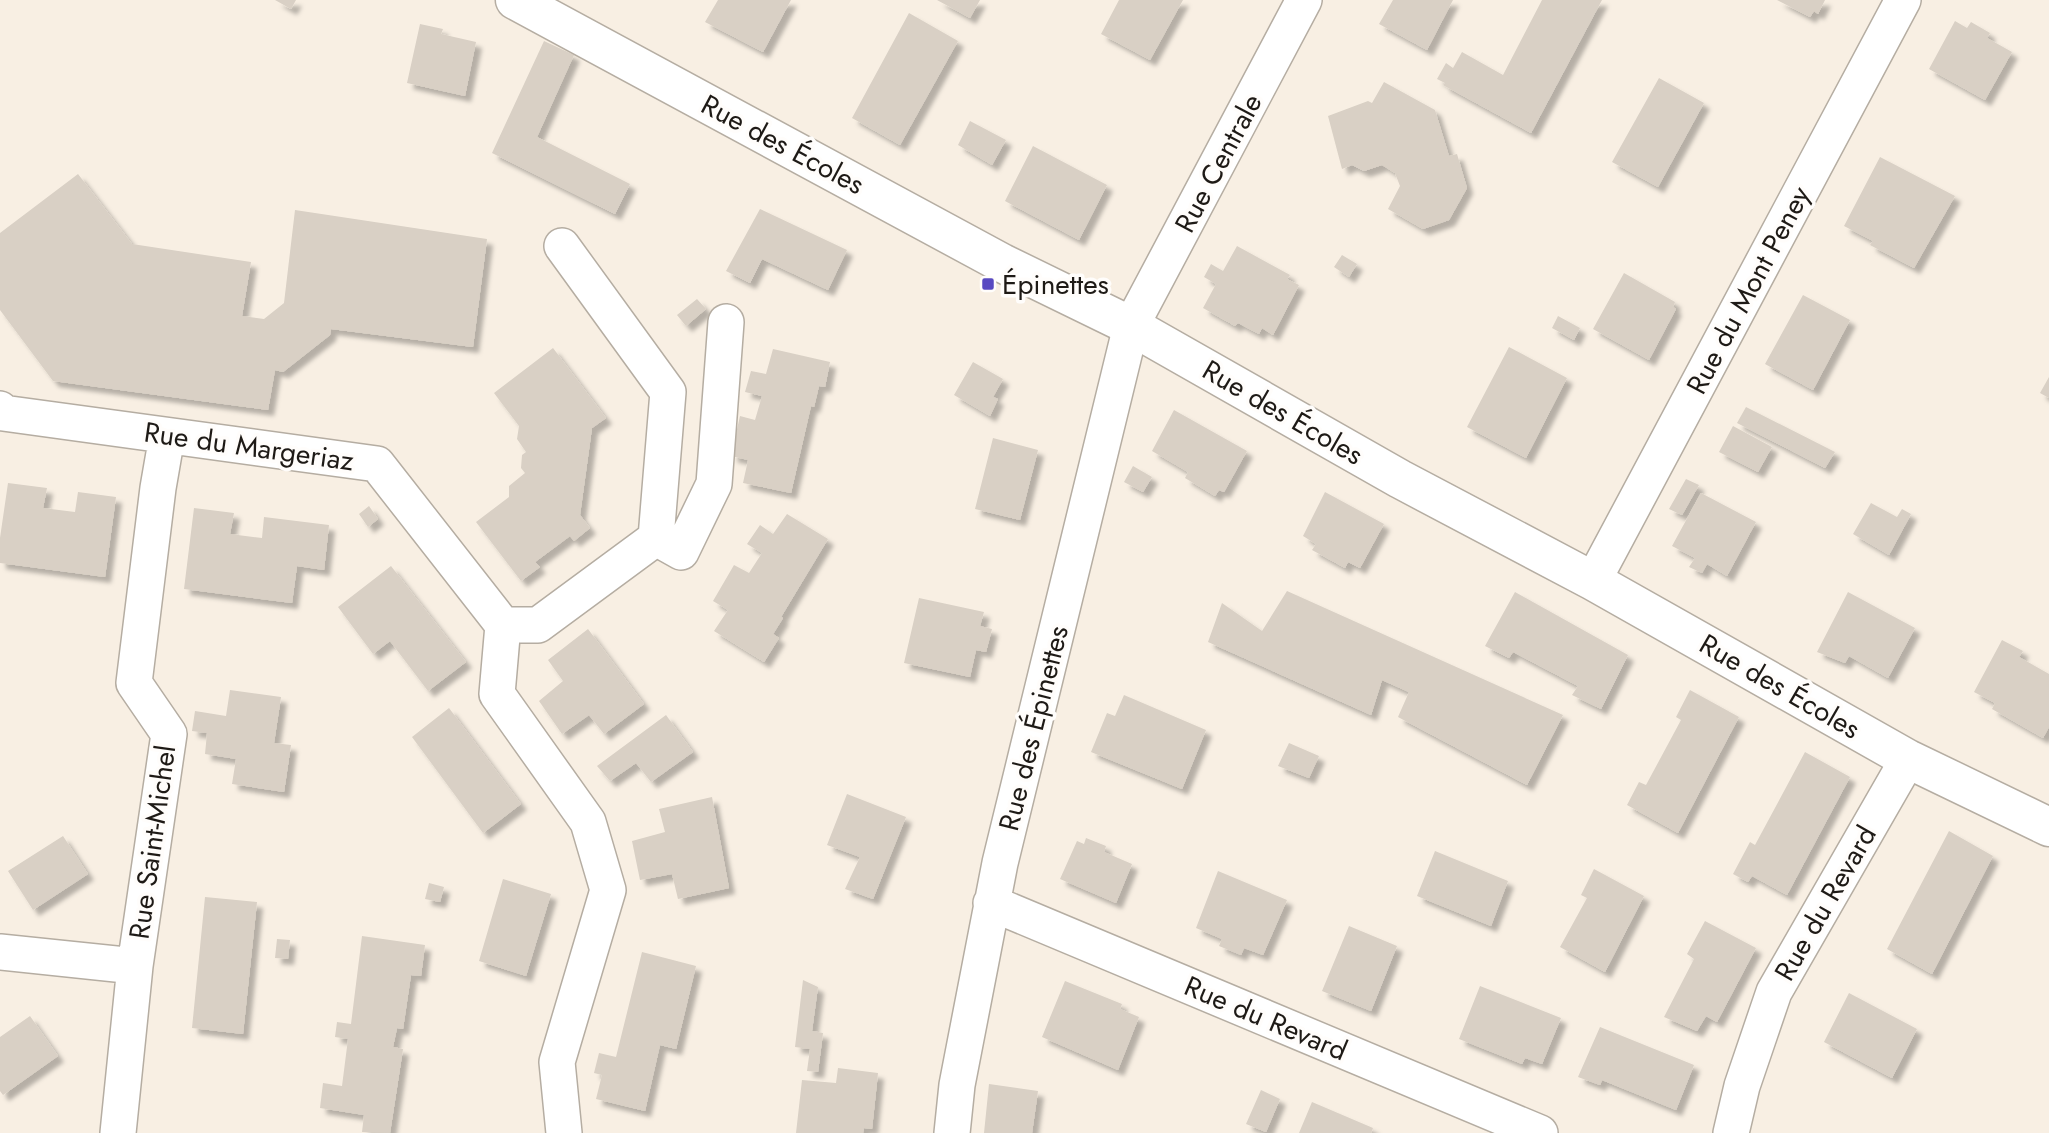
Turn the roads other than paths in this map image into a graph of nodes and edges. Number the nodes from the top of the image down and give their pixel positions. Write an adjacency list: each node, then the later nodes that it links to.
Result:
1 (515, 0): 6 (street, Rue des Écoles)
2 (1304, 0): 6 (street, Rue Centrale)
3 (1903, 0): 10 (street, Rue du Mont Peney)
4 (562, 246): 9 (street)
5 (726, 322): 9 (street)
6 (1131, 326): 10 (street, Rue des Écoles); 14 (street, Rue des Épinettes)
7 (0, 410): 8 (street, Rue du Margeriaz)
8 (167, 436): 11 (street, Rue du Margeriaz); 16 (street, Rue Saint-Michel)
9 (656, 538): 11 (street)
10 (1593, 581): 12 (street, Rue des Écoles)
11 (503, 625): 18 (street)
12 (1908, 759): 13 (street, Rue des Écoles); 21 (street, Rue du Revard)
13 (2049, 827)
14 (991, 903): 19 (street, Rue des Épinettes); 20 (street, Rue du Revard)
15 (0, 952): 16 (street)
16 (135, 966): 17 (street, Rue Saint-Michel)
17 (118, 1133)
18 (564, 1133)
19 (952, 1133)
20 (1540, 1133)
21 (1731, 1133)

